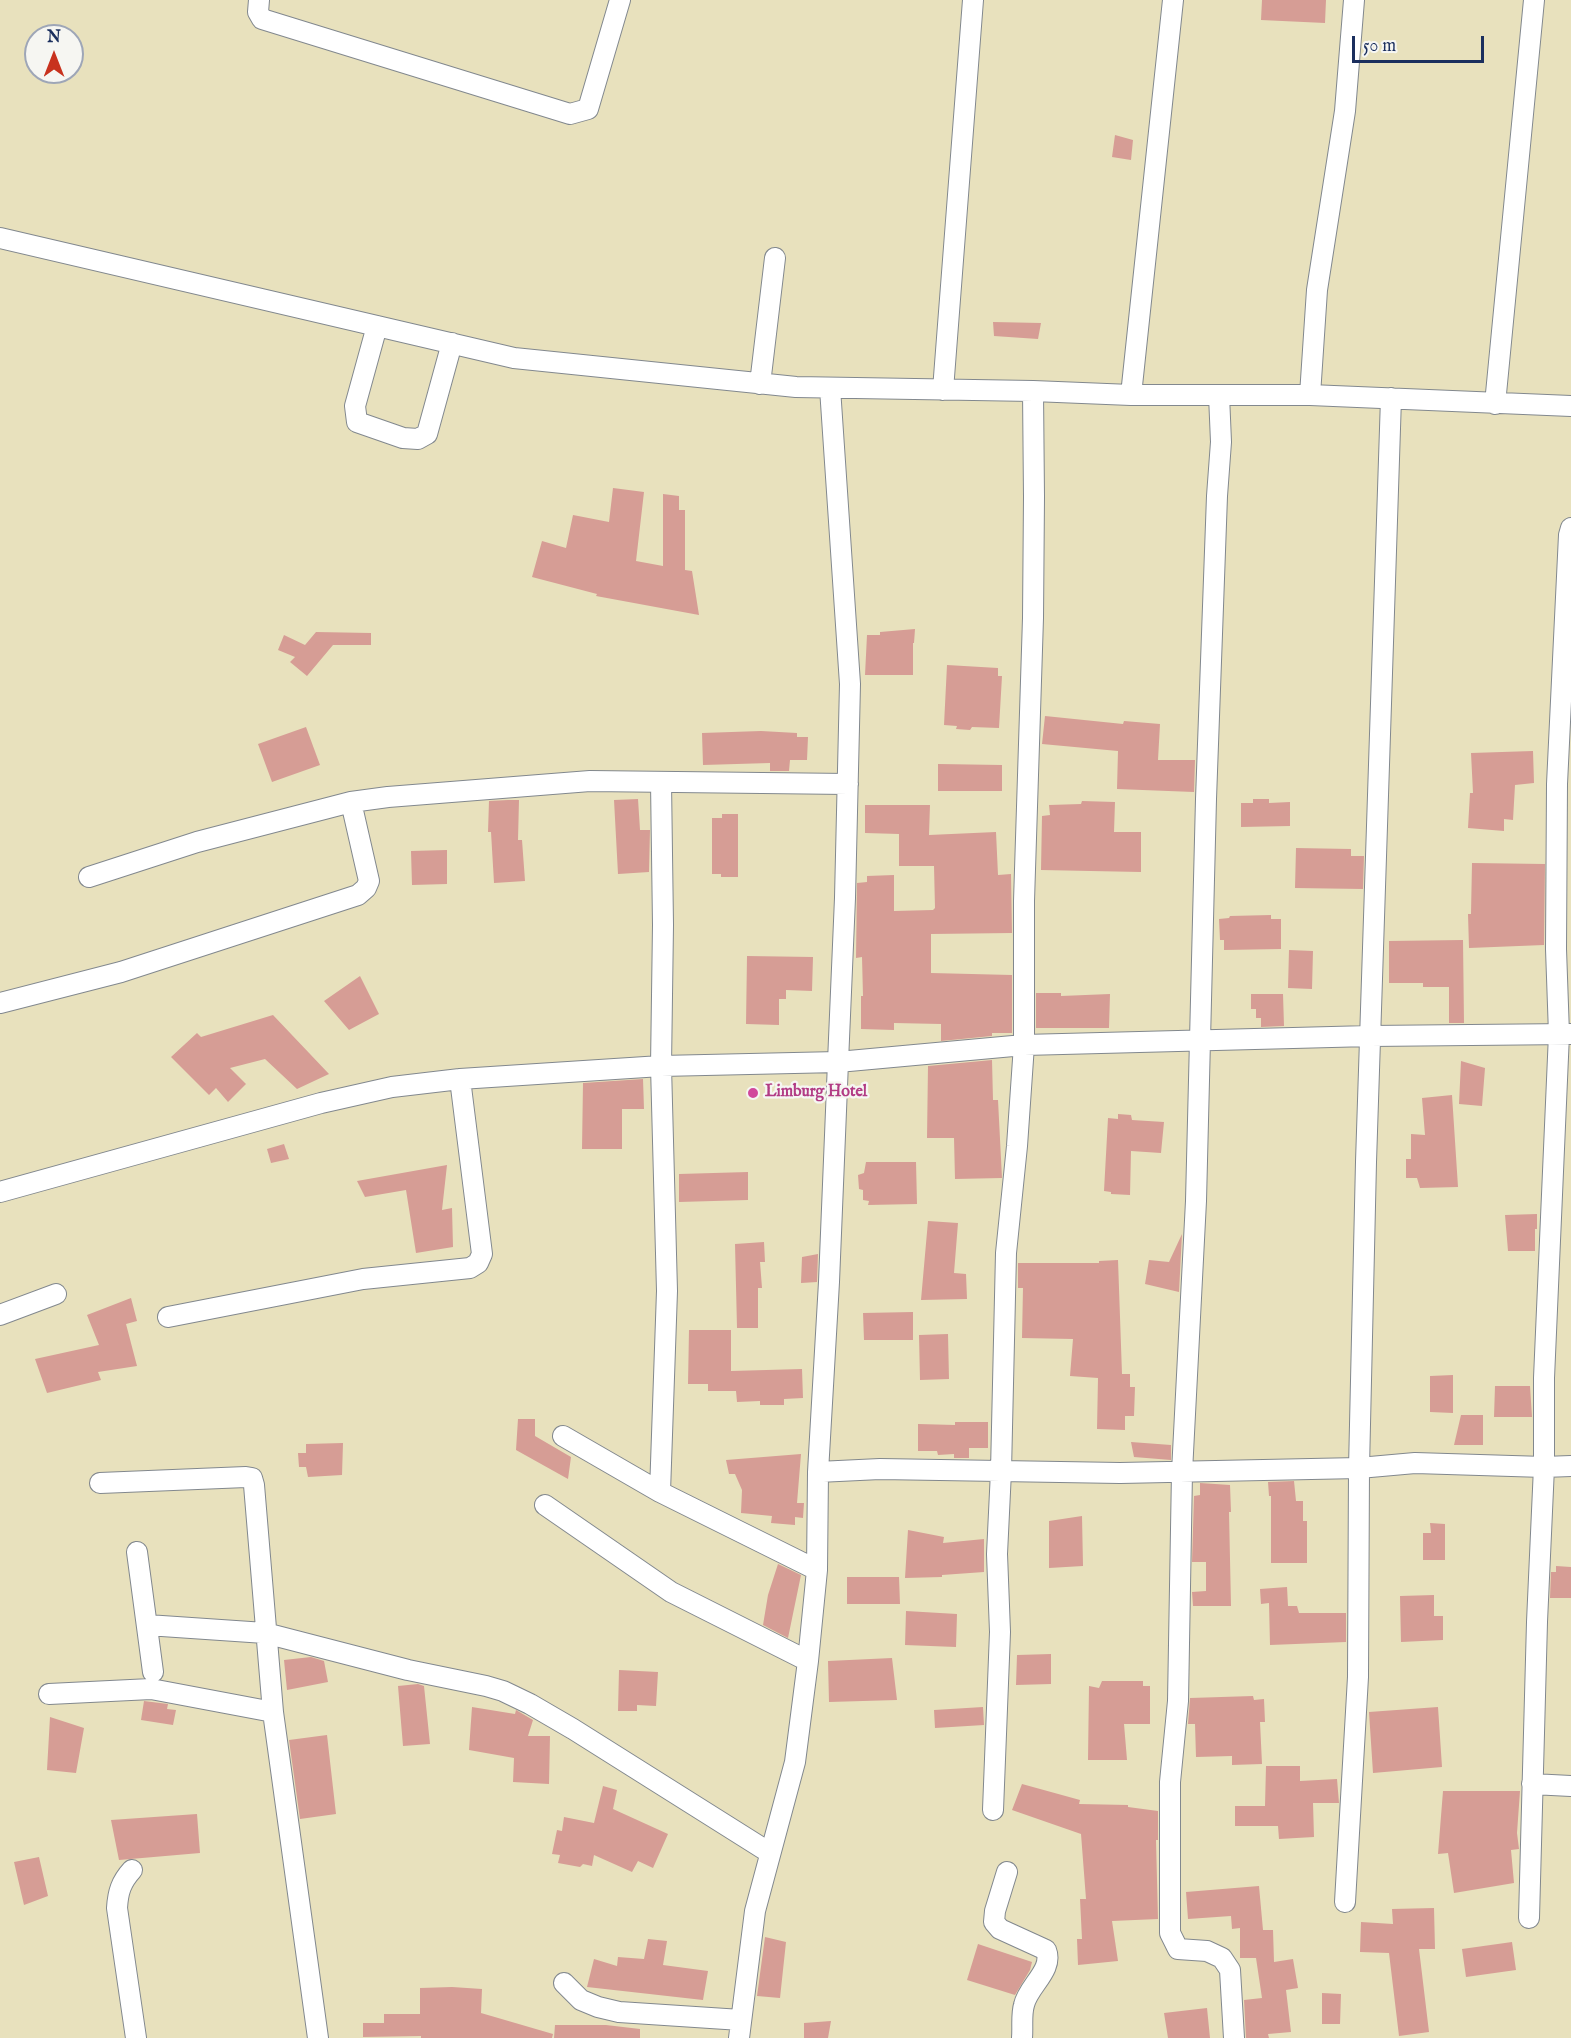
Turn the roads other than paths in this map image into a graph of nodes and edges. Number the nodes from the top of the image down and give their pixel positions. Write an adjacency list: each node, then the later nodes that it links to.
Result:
1 (259, 0): 2 (street)
2 (620, 0)
3 (973, 0): 13 (street)
4 (1173, 0): 16 (street)
5 (1354, 0): 15 (street)
6 (1534, 0): 19 (street)
7 (0, 238): 9 (street)
8 (775, 258): 11 (street)
9 (377, 326): 10 (street); 10 (street)
10 (452, 344): 11 (street)
11 (760, 384): 12 (street)
12 (830, 388): 13 (street); 23 (street)
13 (943, 390): 14 (street)
14 (1033, 391): 16 (street); 30 (street)
15 (1310, 394): 17 (street); 18 (street)
16 (1131, 395): 17 (street)
17 (1219, 395): 29 (street)
18 (1391, 398): 19 (street); 28 (street)
19 (1495, 404): 20 (street)
20 (1571, 406)
21 (1571, 528): 27 (street)
22 (661, 782): 23 (street); 24 (street); 32 (street)
23 (848, 784): 31 (street)
24 (351, 802): 25 (street); 26 (street)
25 (89, 877)
26 (0, 1003)
27 (1565, 1034): 28 (street); 40 (street)
28 (1370, 1036): 29 (street); 41 (street)
29 (1200, 1040): 30 (street); 44 (street)
30 (1024, 1045): 31 (street); 42 (street)
31 (838, 1062): 32 (street); 43 (street)
32 (661, 1066): 33 (street); 46 (street)
33 (460, 1080): 34 (street); 37 (street)
34 (0, 1192)
35 (56, 1294): 36 (street)
36 (0, 1315)
37 (168, 1317)
38 (563, 1436): 46 (street)
39 (1571, 1466): 40 (street)
40 (1544, 1467): 41 (street); 56 (street)
41 (1359, 1468): 44 (street); 62 (street)
42 (1001, 1471): 43 (street); 44 (street); 58 (street)
43 (818, 1472): 49 (street)
44 (1182, 1472): 69 (street)
45 (100, 1483): 51 (street)
46 (660, 1492): 49 (street)
47 (546, 1505): 52 (street)
48 (137, 1552): 50 (street)
49 (817, 1570): 52 (street)
50 (147, 1625): 51 (street); 53 (street)
51 (265, 1633): 55 (street); 59 (street)
52 (808, 1661): 59 (street)
53 (153, 1672)
54 (49, 1695): 55 (street)
55 (273, 1713): 67 (street)
56 (1532, 1784): 57 (street); 63 (street)
57 (1571, 1786)
58 (993, 1810)
59 (770, 1853): 65 (street)
60 (132, 1870): 66 (street)
61 (1007, 1872): 68 (street)
62 (1345, 1902)
63 (1529, 1918)
64 (564, 1983): 65 (street)
65 (740, 2029)
66 (136, 2038)
67 (318, 2038)
68 (1022, 2038)
69 (1234, 2038)

